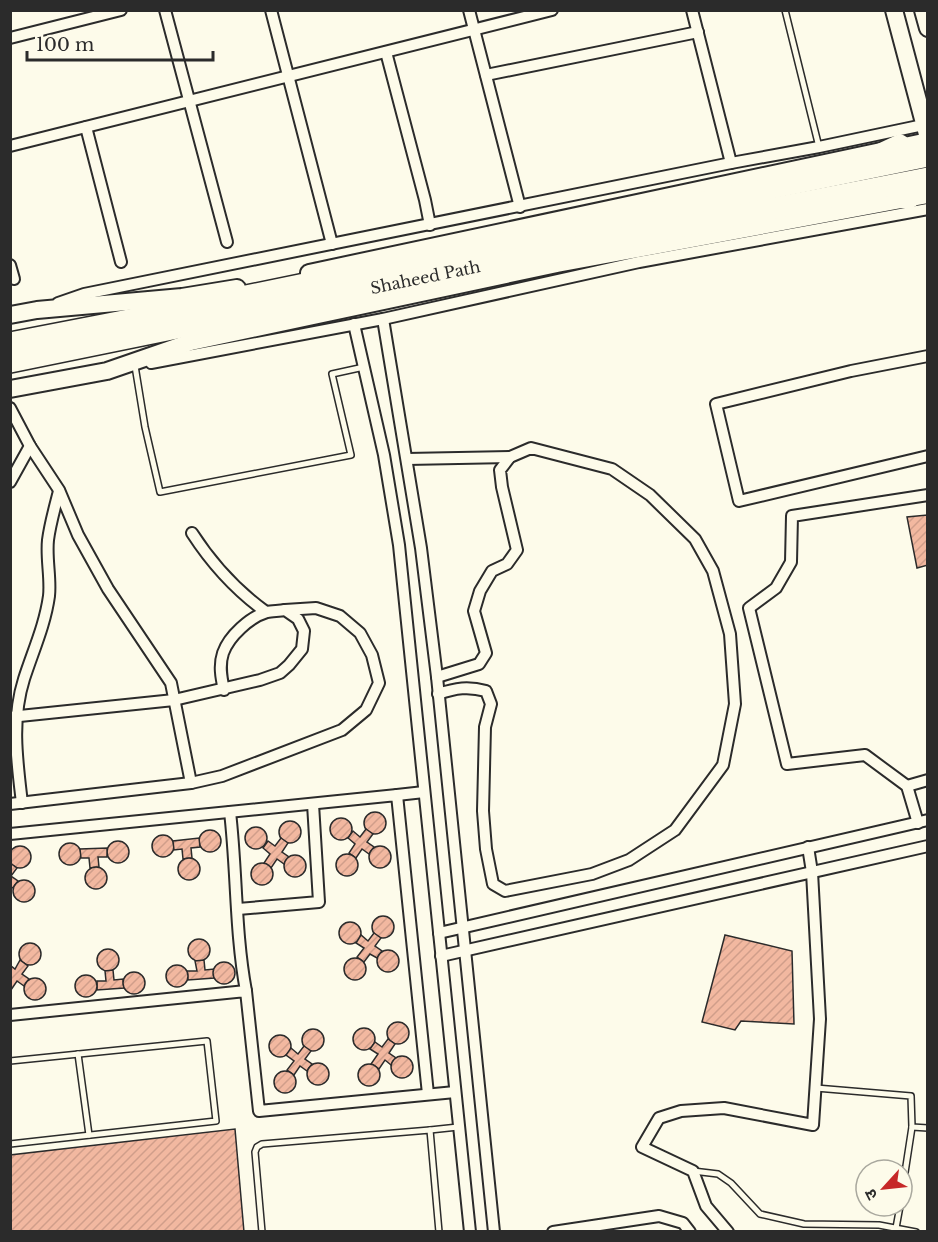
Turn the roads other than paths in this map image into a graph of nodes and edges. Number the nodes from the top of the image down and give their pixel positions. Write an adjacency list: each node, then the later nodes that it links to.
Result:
1 (69, 10): 11 (street)
2 (121, 10): 11 (street)
3 (165, 10): 19 (street)
4 (271, 10): 18 (street)
5 (469, 10): 13 (street)
6 (552, 10): 13 (street)
7 (692, 10): 14 (street)
8 (785, 10): 23 (lane)
9 (894, 10): 21 (street)
10 (923, 10): 12 (street)
11 (73, 23): 15 (street)
12 (927, 28)
13 (474, 30): 16 (street); 17 (street)
14 (698, 33): 17 (street); 25 (street)
15 (10, 38)
16 (386, 52): 18 (street); 31 (street)
17 (486, 75): 29 (street)
18 (288, 77): 19 (street); 33 (street)
19 (189, 101): 20 (street); 32 (street)
20 (86, 127): 22 (street); 34 (street)
21 (927, 132): 23 (street); 26 (street)
22 (10, 146)
23 (819, 147): 25 (street)
24 (927, 156): 26 (highway)
25 (731, 163): 29 (street)
26 (908, 176): 27 (highway); 28 (highway); 28 (highway); 38 (street); 44 (street)
27 (927, 178)
28 (839, 184): 38 (highway, Shaheed Path); 44 (highway, Shaheed Path)
29 (520, 207): 31 (street)
30 (927, 209): 42 (street)
31 (430, 225): 33 (street)
32 (227, 242)
33 (333, 244): 36 (street)
34 (122, 262)
35 (10, 265): 37 (street)
36 (184, 274): 39 (street); 40 (street)
37 (14, 279)
38 (301, 280): 39 (street); 45 (highway, Shaheed Path)
39 (189, 296): 40 (street)
40 (37, 310): 41 (street)
41 (10, 315)
42 (383, 319): 43 (street); 56 (street)
43 (354, 324): 48 (street); 49 (street)
44 (231, 327): 47 (highway, Shaheed Path); 50 (street)
45 (10, 343)
46 (927, 356): 54 (street)
47 (10, 362)
48 (135, 366): 49 (lane); 50 (street)
49 (364, 367): 71 (street)
50 (107, 371): 51 (street)
51 (10, 389)
52 (10, 408): 53 (street)
53 (30, 446): 57 (street); 58 (street)
54 (927, 456)
55 (510, 457): 56 (street); 63 (street); 65 (street)
56 (406, 459): 63 (street)
57 (10, 482)
58 (59, 490): 66 (street); 67 (street)
59 (927, 495): 70 (street)
60 (192, 533): 62 (street)
61 (285, 610): 62 (street); 64 (street); 69 (street)
62 (266, 612): 64 (street)
63 (437, 677): 65 (street)
64 (224, 690): 66 (street)
65 (438, 693): 82 (street)
66 (174, 700): 67 (street); 69 (street)
67 (13, 717): 73 (street)
68 (927, 780): 70 (street)
69 (191, 783): 73 (street)
70 (907, 786): 76 (street)
71 (424, 792): 72 (street); 83 (street)
72 (397, 795): 74 (street); 92 (street)
73 (16, 803)
74 (313, 804): 75 (street); 81 (street)
75 (230, 812): 77 (street); 81 (street)
76 (922, 822): 79 (street)
77 (10, 834)
78 (927, 846): 80 (street)
79 (808, 847): 80 (street); 82 (street)
80 (812, 872): 84 (street); 90 (street)
81 (238, 909): 86 (street)
82 (463, 928): 83 (street); 84 (street)
83 (439, 933): 85 (street)
84 (465, 951): 85 (street); 107 (street)
85 (441, 956): 91 (street)
86 (246, 991): 87 (street); 92 (street)
87 (10, 1015)
88 (78, 1054): 89 (lane); 97 (lane); 97 (lane)
89 (10, 1061)
90 (816, 1088): 94 (lane); 100 (street)
91 (455, 1092): 92 (street); 93 (street)
92 (428, 1094)
93 (459, 1127): 96 (lane); 106 (street)
94 (912, 1127): 95 (lane); 99 (lane)
95 (927, 1128)
96 (430, 1130): 104 (lane); 105 (lane)
97 (88, 1135): 98 (lane)
98 (10, 1144)
99 (907, 1158)
100 (693, 1171): 102 (lane); 110 (street)
101 (898, 1218): 103 (lane)
102 (841, 1224): 103 (lane); 111 (lane)
103 (896, 1228): 112 (lane)
104 (262, 1232)
105 (439, 1232)
106 (470, 1232)
107 (494, 1232)
108 (553, 1232): 109 (street)
109 (690, 1232)
110 (728, 1232)
111 (840, 1232)
112 (916, 1232)

